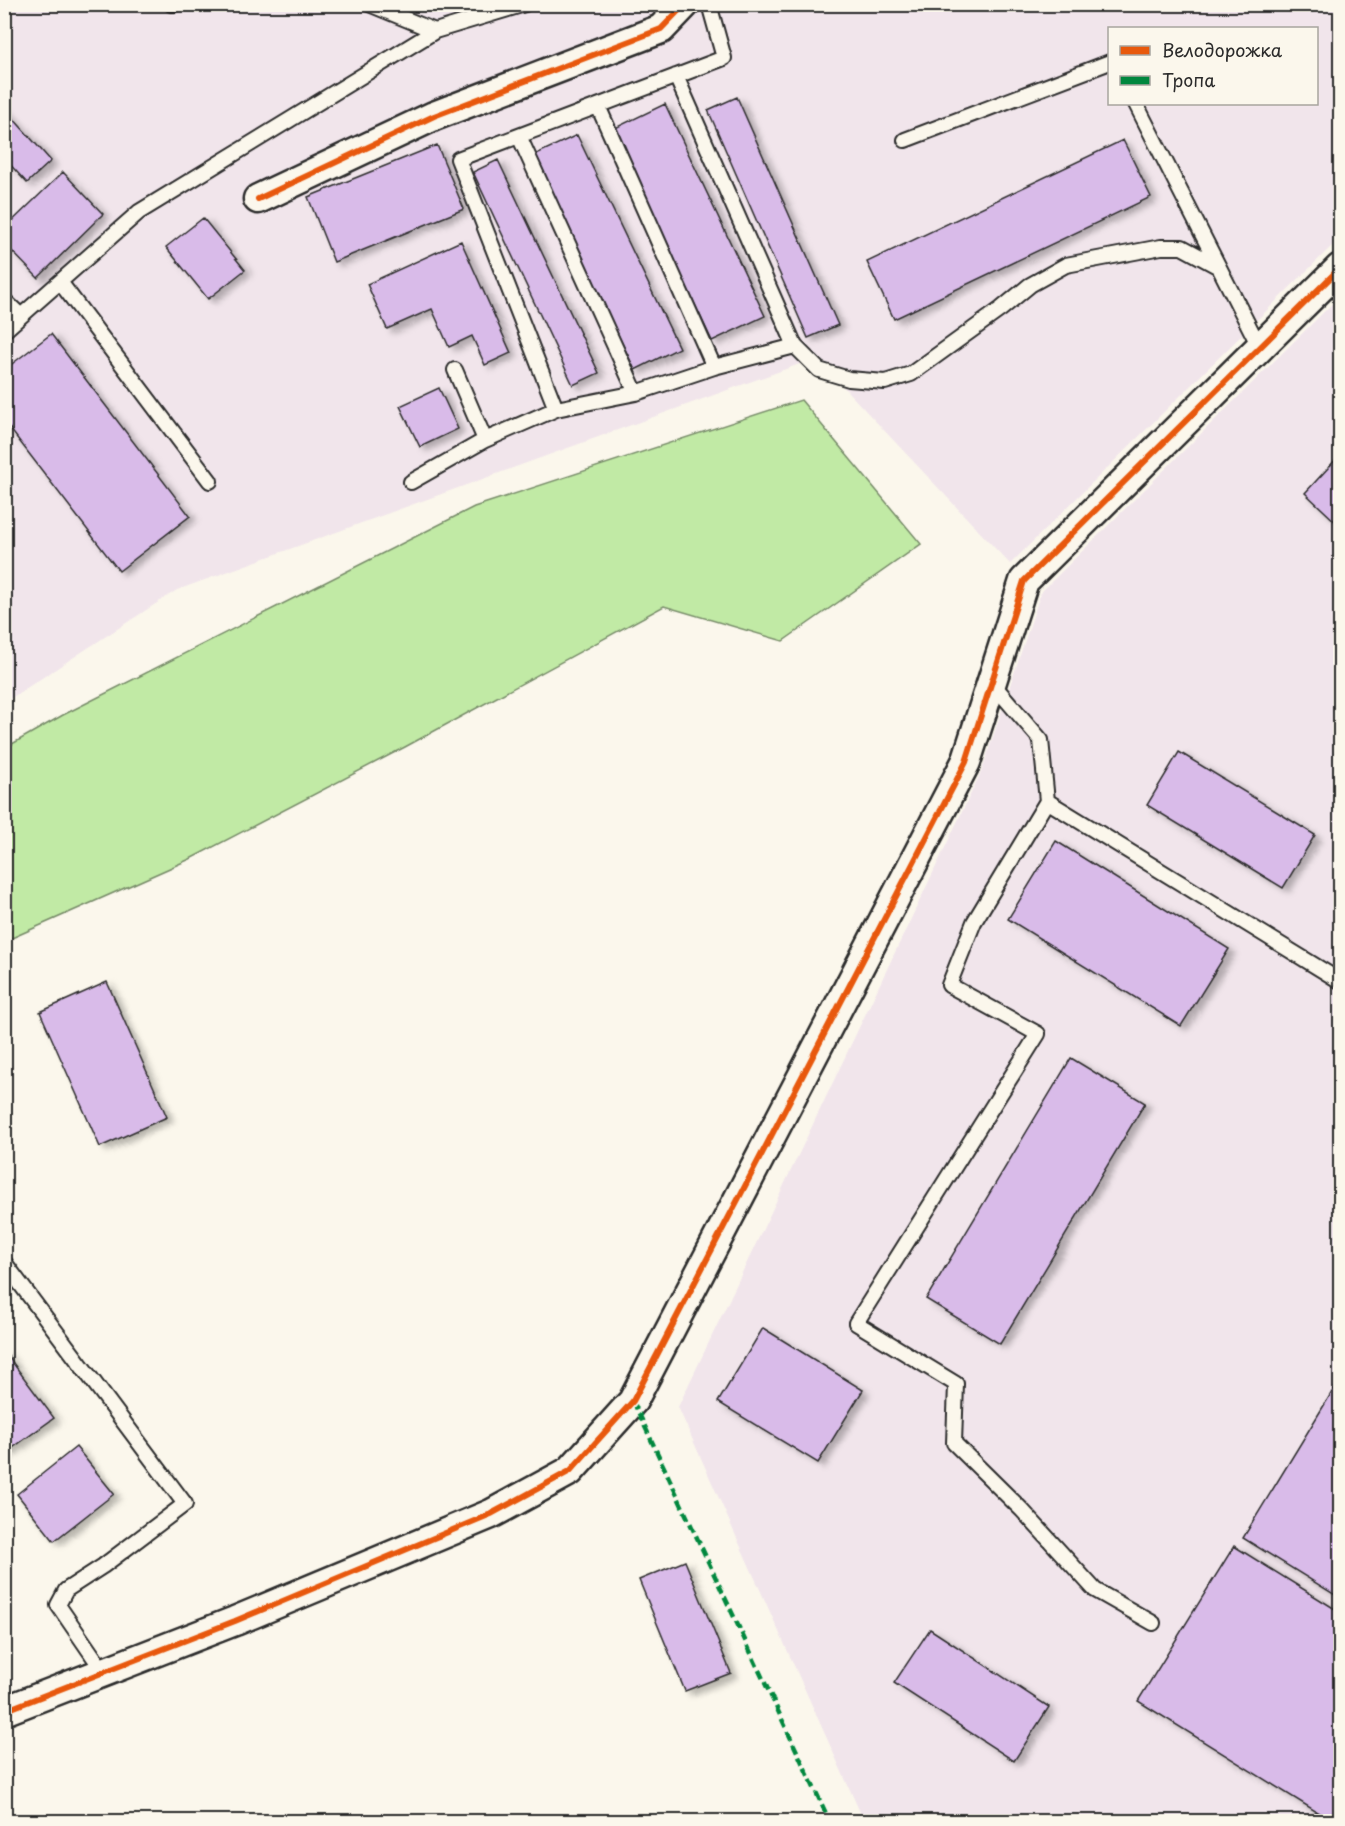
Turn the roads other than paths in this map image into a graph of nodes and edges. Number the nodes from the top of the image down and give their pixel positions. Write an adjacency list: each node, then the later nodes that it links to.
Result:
1 (369, 4): 5 (lane)
2 (525, 4): 5 (lane)
3 (685, 4): 12 (street)
4 (709, 4): 7 (lane)
5 (435, 31): 15 (lane)
6 (1108, 63): 11 (lane)
7 (676, 76): 9 (lane); 19 (lane)
8 (1137, 105): 13 (lane)
9 (598, 106): 10 (lane); 21 (lane)
10 (519, 136): 23 (lane); 24 (lane)
11 (905, 140)
12 (258, 199)
13 (1219, 267): 19 (lane); 20 (lane)
14 (1341, 268): 20 (street)
15 (60, 282): 17 (lane); 26 (lane)
16 (4, 300): 17 (lane)
17 (21, 316): 18 (lane)
18 (4, 331)
19 (795, 346): 21 (lane)
20 (1260, 348): 28 (street)
21 (714, 367): 23 (lane)
22 (455, 370): 25 (lane)
23 (636, 393): 24 (lane)
24 (556, 409): 25 (lane)
25 (485, 440): 27 (lane)
26 (210, 481)
27 (411, 482)
28 (992, 683): 29 (lane); 33 (street)
29 (1047, 801): 30 (lane); 32 (lane)
30 (1341, 981)
31 (4, 1262): 33 (lane)
32 (1153, 1623)
33 (104, 1672): 34 (street)
34 (4, 1711)

